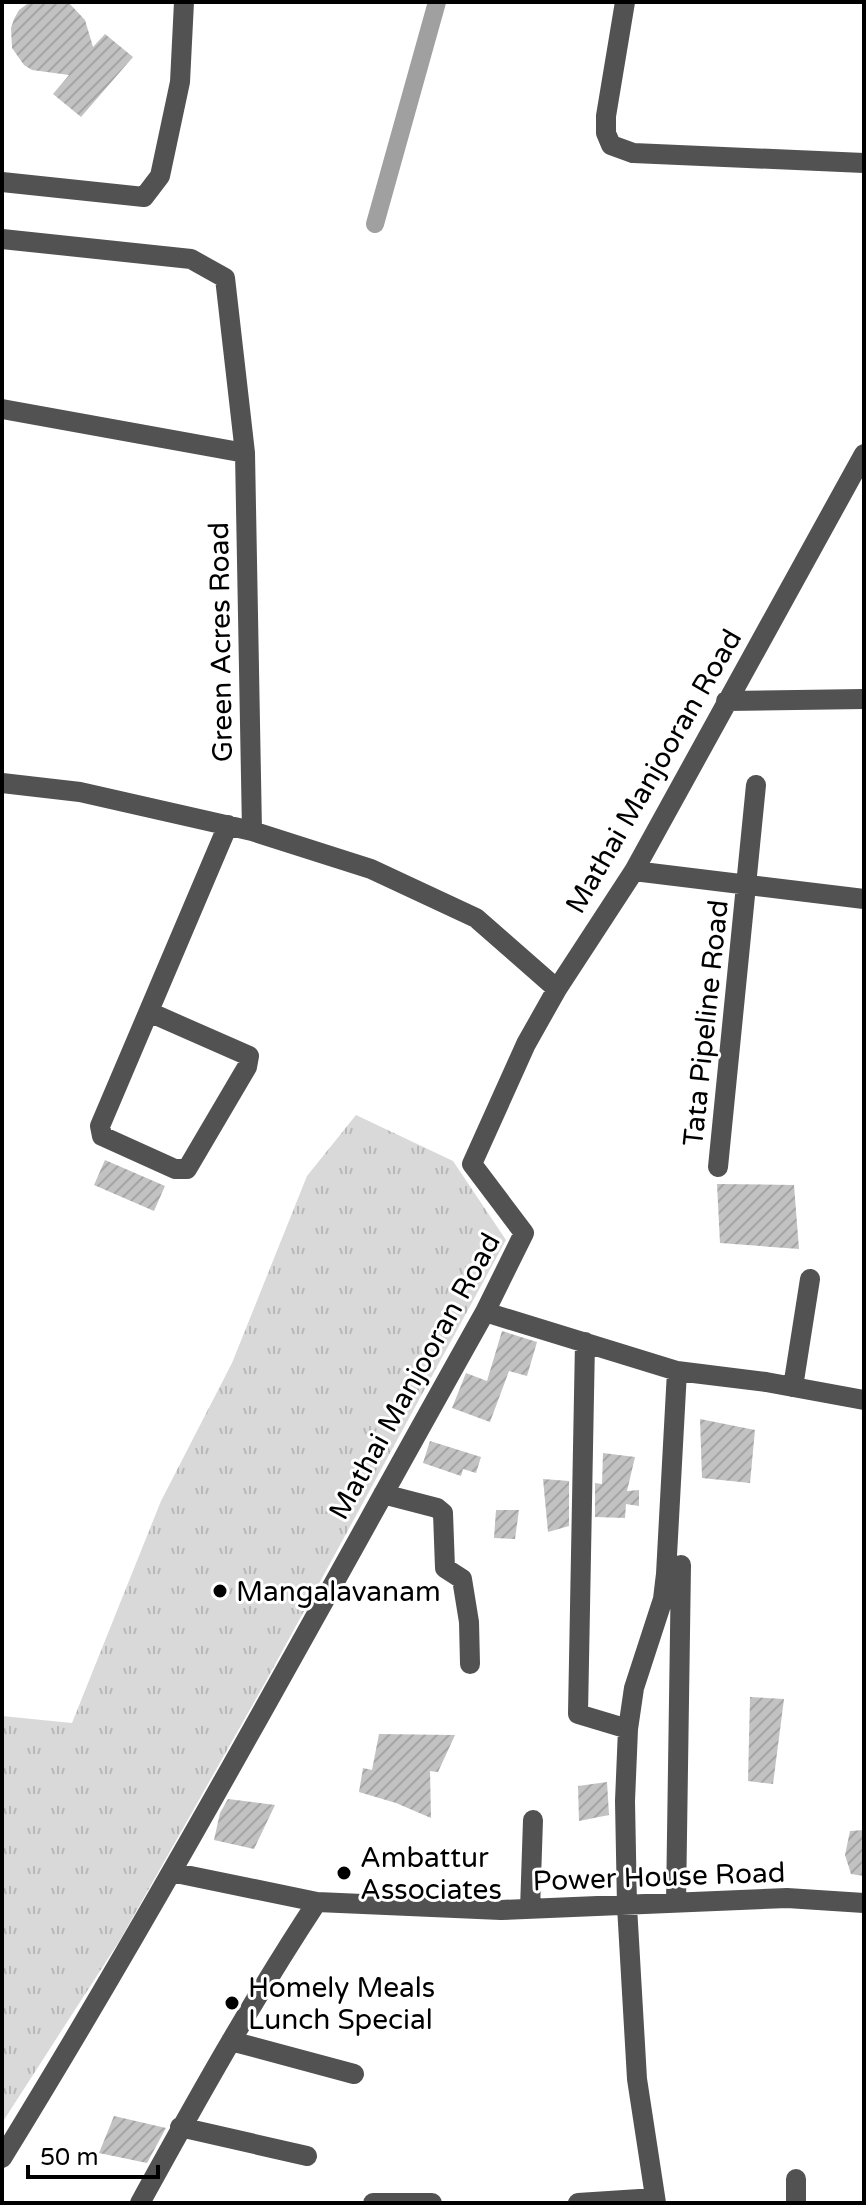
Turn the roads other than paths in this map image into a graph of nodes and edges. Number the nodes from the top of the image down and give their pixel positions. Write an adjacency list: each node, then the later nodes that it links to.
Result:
1 (184, 2): 4 (street)
2 (625, 2): 3 (street)
3 (864, 163)
4 (2, 182)
5 (2, 239): 7 (street, Green Acres Road)
6 (2, 409): 7 (street)
7 (245, 453): 14 (street, Green Acres Road)
8 (864, 454): 10 (street, Mathai Manjooran Road)
9 (864, 699): 10 (street)
10 (726, 701): 15 (street, Mathai Manjooran Road)
11 (2, 783): 13 (street)
12 (756, 785): 16 (street)
13 (228, 825): 14 (street); 19 (street)
14 (252, 831): 18 (street)
15 (634, 871): 16 (street, Tata Pipeline Road); 18 (street, Mathai Manjooran Road)
16 (747, 885): 17 (street, Tata Pipeline Road); 20 (street, Tata Pipeline Road)
17 (864, 899)
18 (557, 989): 22 (street, Mathai Manjooran Road)
19 (149, 1012): 19 (street)
20 (718, 1167)
21 (810, 1279): 25 (street)
22 (485, 1312): 23 (street); 27 (street, Mathai Manjooran Road)
23 (585, 1342): 24 (street); 30 (street)
24 (677, 1371): 25 (street); 28 (street)
25 (793, 1387): 26 (street)
26 (864, 1400)
27 (383, 1494): 29 (street); 32 (street, Mathai Manjooran Road)
28 (674, 1570): 30 (street); 34 (street)
29 (470, 1664)
30 (628, 1729): 36 (street)
31 (533, 1820): 37 (street)
32 (171, 1872): 33 (street, Power House Road); 42 (street, Mathai Manjooran Road)
33 (317, 1902): 37 (street, Power House Road); 38 (street)
34 (676, 1903): 35 (street, Power House Road); 36 (street, Power House Road)
35 (864, 1903)
36 (627, 1906): 37 (street, Power House Road); 44 (street)
37 (530, 1909)
38 (231, 2041): 39 (street); 40 (street)
39 (354, 2074)
40 (180, 2127): 41 (street); 45 (street)
41 (307, 2156)
42 (2, 2158)
43 (796, 2179): 49 (street)
44 (655, 2200): 48 (street)
45 (140, 2203)
46 (373, 2203): 47 (street)
47 (432, 2203)
48 (578, 2203)
49 (796, 2203)

